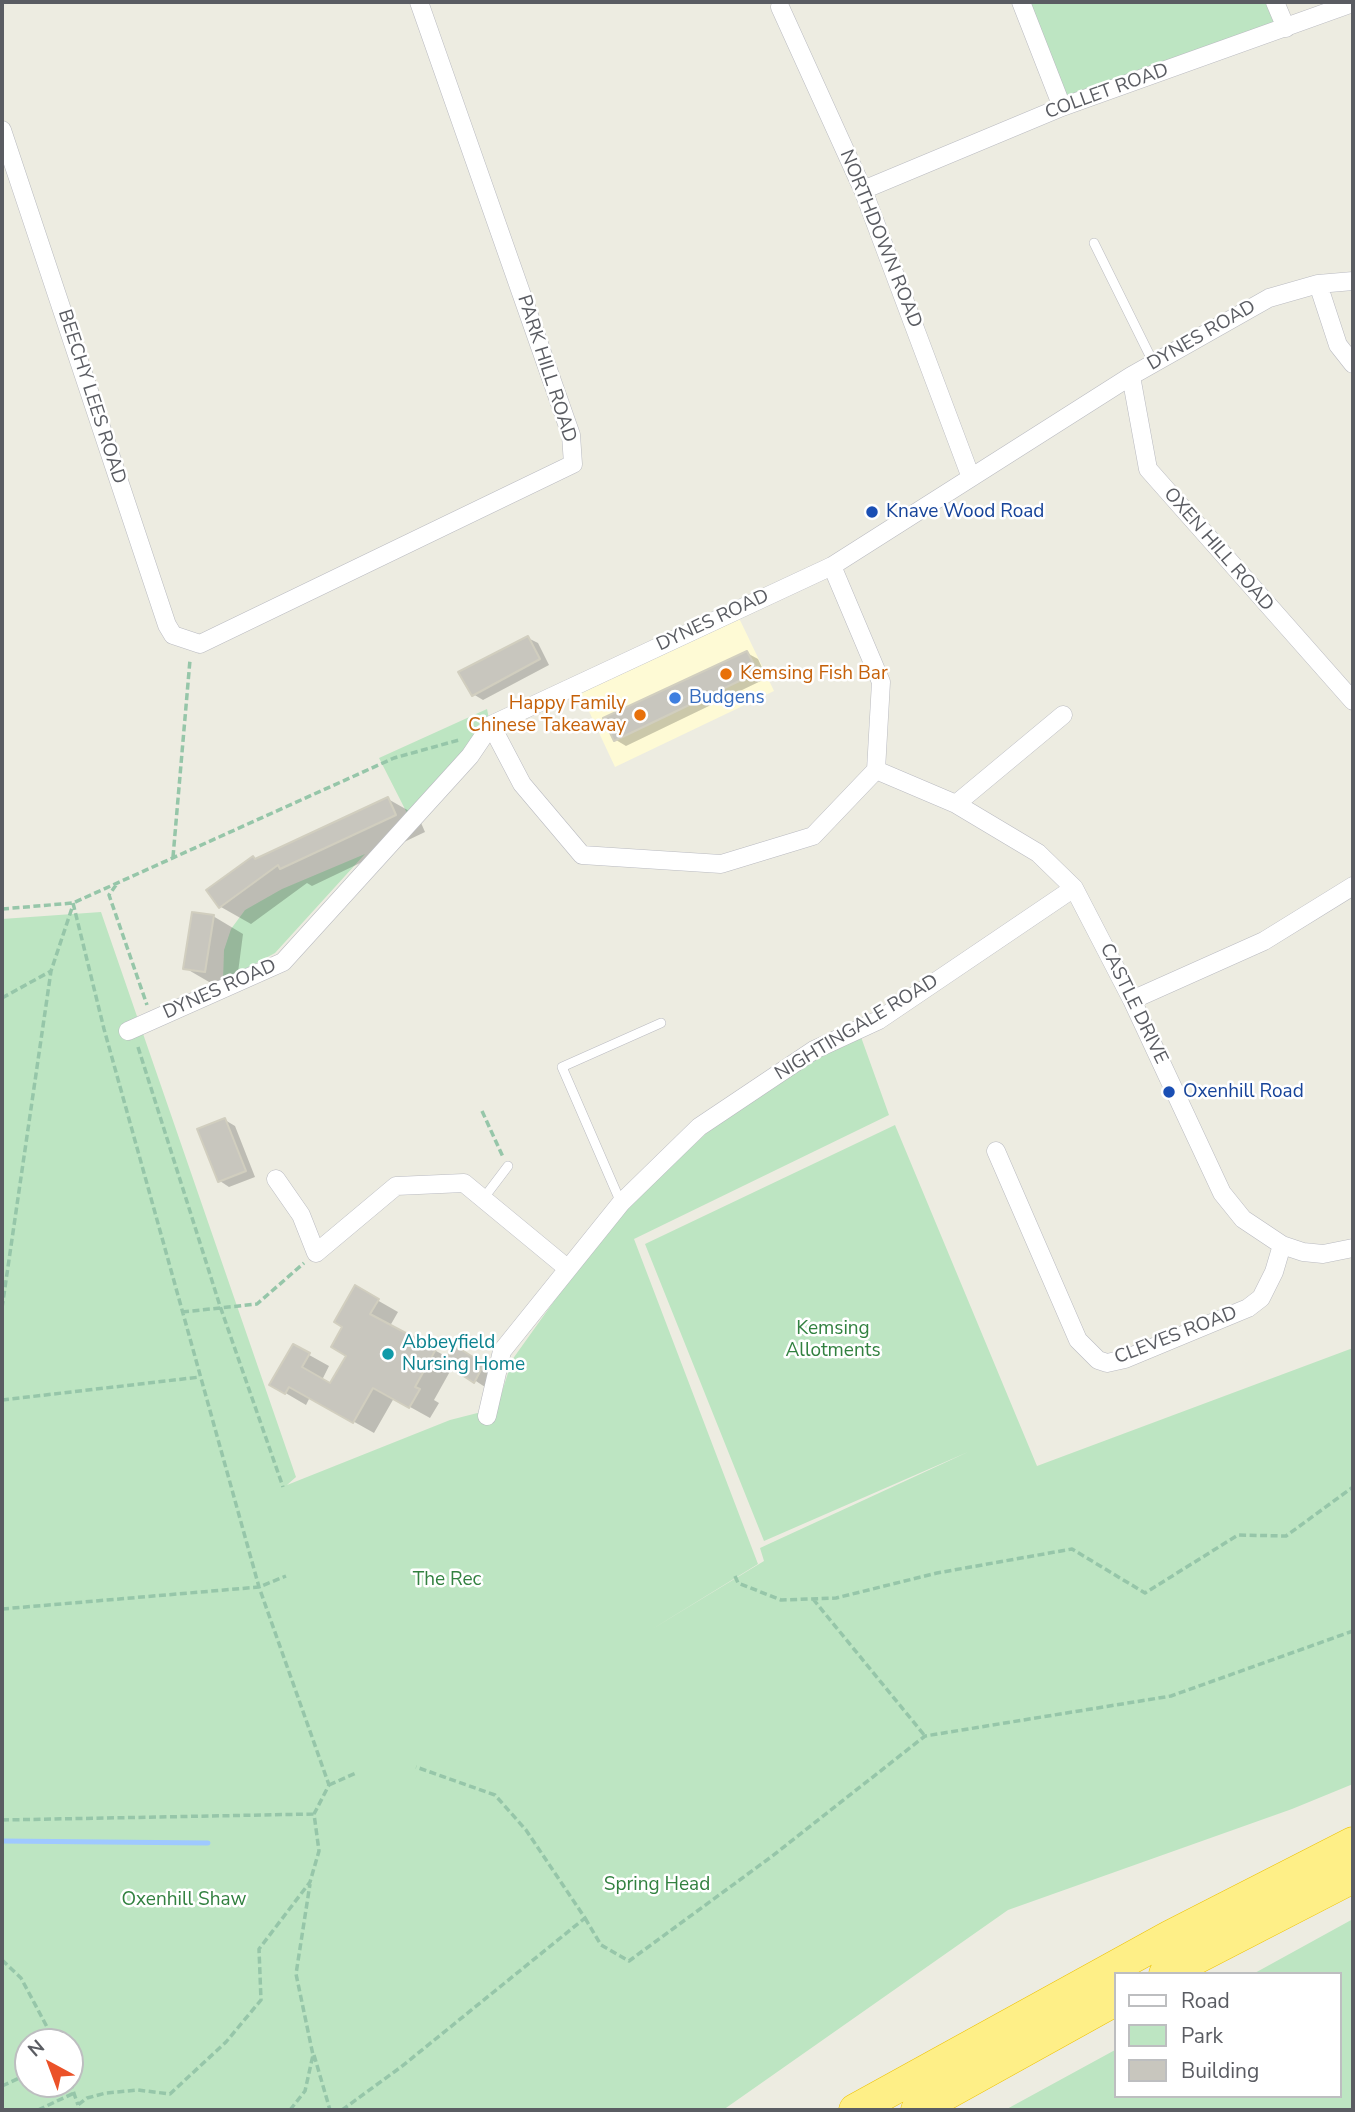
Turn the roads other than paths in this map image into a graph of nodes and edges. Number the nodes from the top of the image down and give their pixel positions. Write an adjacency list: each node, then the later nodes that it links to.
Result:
1 (419, 2): 18 (street, PARK HILL ROAD)
2 (1021, 2): 7 (street)
3 (1275, 2): 6 (street)
4 (1353, 3): 6 (street, COLLET ROAD)
5 (780, 7): 9 (street, NORTHDOWN ROAD)
6 (1286, 28): 7 (street, COLLET ROAD)
7 (1062, 107): 9 (street, COLLET ROAD)
8 (2, 130): 18 (street, BEECHY LEES ROAD)
9 (863, 190): 16 (street, NORTHDOWN ROAD)
10 (1094, 243): 14 (lane)
11 (1353, 281): 12 (street, DYNES ROAD)
12 (1318, 284): 13 (street); 14 (street, DYNES ROAD)
13 (1353, 364)
14 (1154, 365): 15 (street, DYNES ROAD)
15 (1131, 376): 16 (street, DYNES ROAD); 19 (street, OXEN HILL ROAD)
16 (970, 475): 17 (street, DYNES ROAD)
17 (832, 566): 21 (street, DYNES ROAD); 22 (street)
18 (196, 644)
19 (1353, 701)
20 (1063, 715): 23 (street)
21 (491, 725): 22 (street); 28 (street, DYNES ROAD)
22 (876, 770): 23 (street, CASTLE DRIVE)
23 (956, 804): 25 (street, CASTLE DRIVE)
24 (1353, 886): 26 (street)
25 (1074, 888): 26 (street, CASTLE DRIVE); 33 (street, NIGHTINGALE ROAD)
26 (1132, 1000): 34 (street, CASTLE DRIVE)
27 (661, 1023): 33 (lane)
28 (130, 1030)
29 (996, 1151): 34 (street, CLEVES ROAD)
30 (508, 1166): 32 (lane)
31 (276, 1179): 32 (street)
32 (483, 1199): 36 (street)
33 (621, 1203): 36 (street, NIGHTINGALE ROAD)
34 (1282, 1245): 35 (street, CASTLE DRIVE)
35 (1353, 1248)
36 (566, 1269): 37 (street, NIGHTINGALE ROAD)
37 (486, 1416)
38 (1353, 1843): 42 (highway)
39 (1353, 1877): 40 (highway)
40 (1168, 1972)
41 (1114, 2001): 43 (highway)
42 (855, 2110)
43 (917, 2110)

